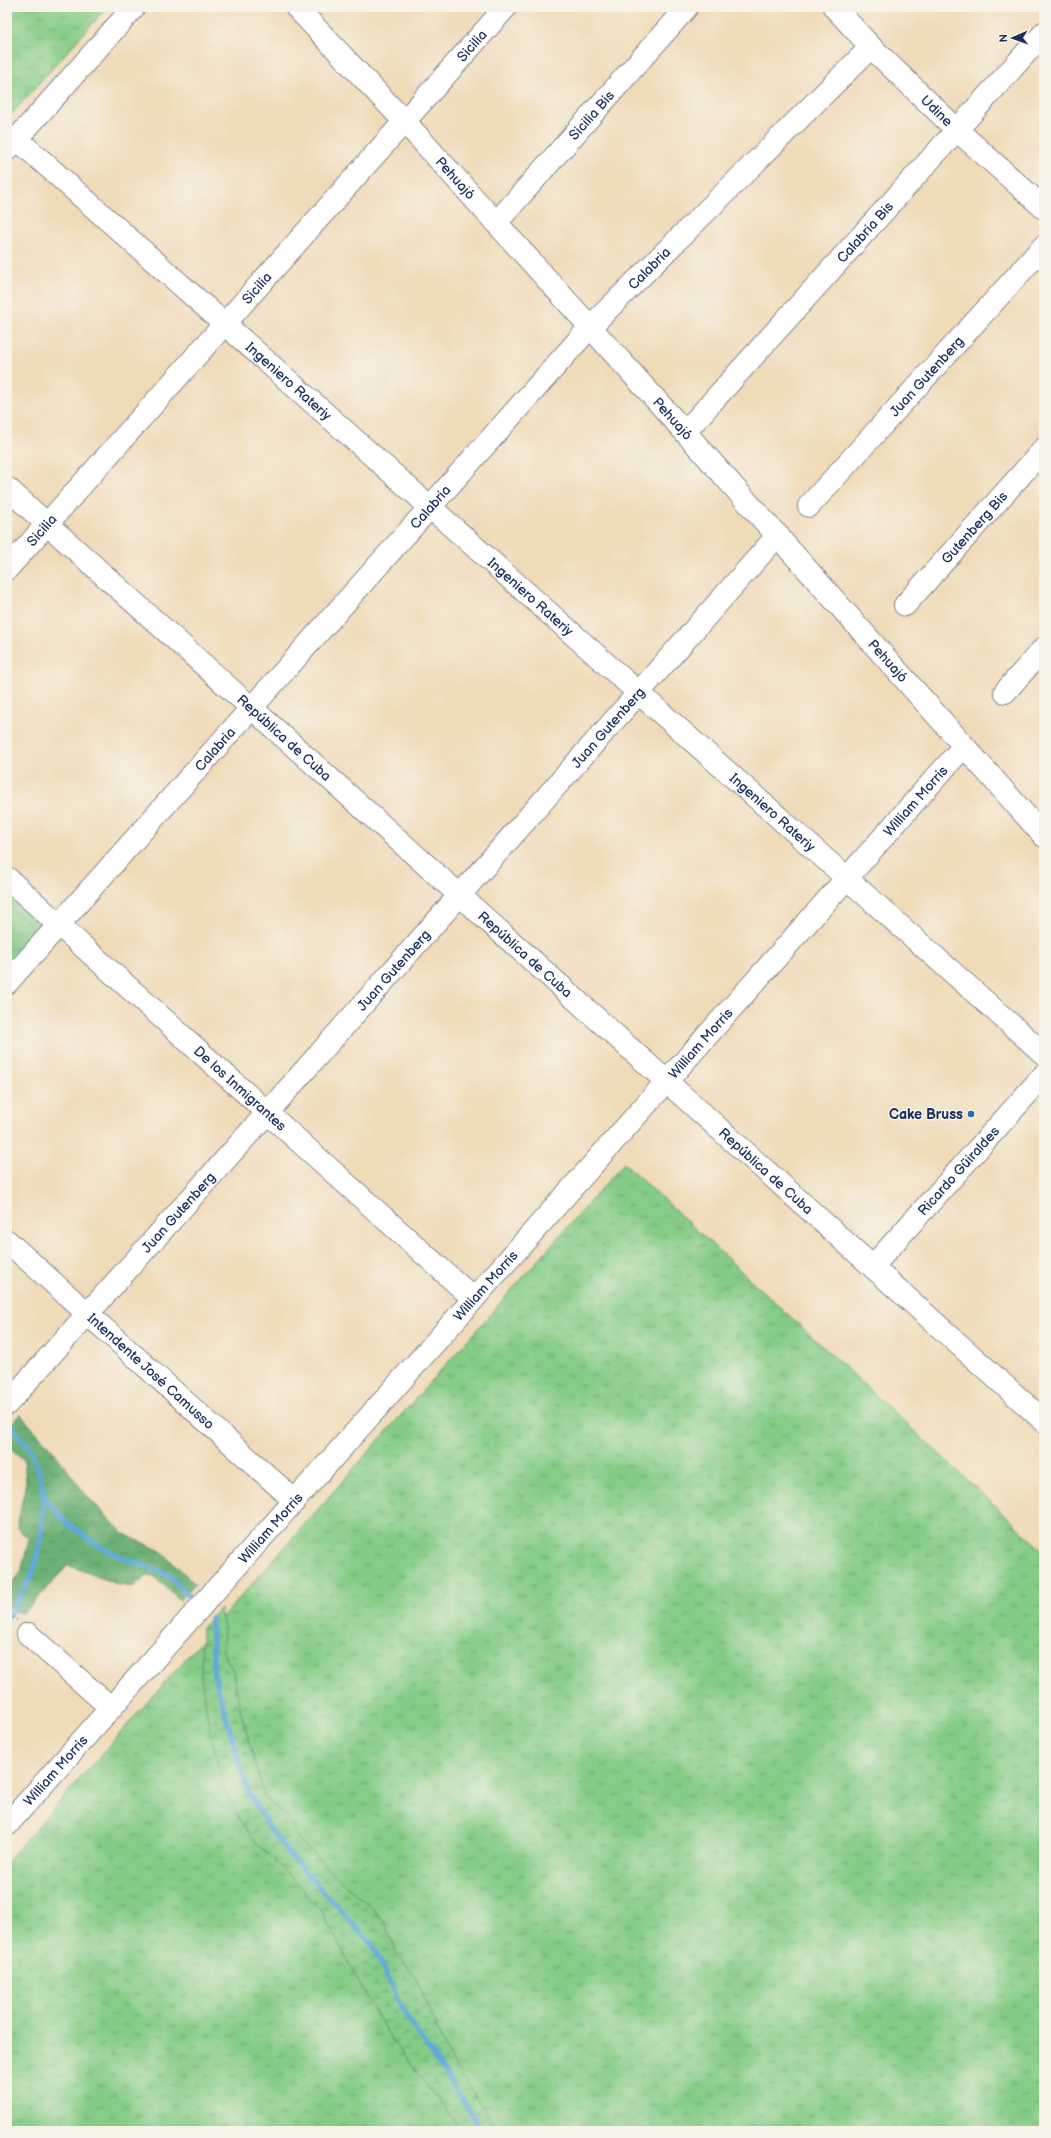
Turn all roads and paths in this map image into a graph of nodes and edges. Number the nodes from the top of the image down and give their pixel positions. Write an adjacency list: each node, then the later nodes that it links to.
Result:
1 (134, 7): 10 (street)
2 (506, 7): 8 (street, Sicilia)
3 (687, 7): 12 (street, Sicilia Bis)
4 (834, 7): 7 (street, Udine)
5 (308, 11): 8 (street, Pehuajó)
6 (1044, 33): 9 (street, Calabria Bis)
7 (871, 47): 9 (street, Udine); 15 (street, Calabria)
8 (404, 122): 12 (street, Pehuajó); 14 (street, Sicilia)
9 (957, 130): 11 (street, Udine); 16 (street, Calabria Bis)
10 (12, 144): 14 (street, Ingeniero Rateriy)
11 (1044, 208)
12 (496, 224): 15 (street, Pehuajó)
13 (1044, 246): 19 (street, Juan Gutenberg)
14 (225, 324): 20 (street, Ingeniero Rateriy); 21 (street, Sicilia)
15 (590, 327): 16 (street, Pehuajó); 20 (street, Calabria)
16 (685, 432): 22 (street, Pehuajó)
17 (1044, 449): 24 (street, Gutenberg Bis)
18 (7, 488): 21 (street, República de Cuba)
19 (809, 506)
20 (430, 508): 27 (street, Ingeniero Rateriy); 28 (street, Calabria)
21 (47, 524): 23 (street, Sicilia); 28 (street, República de Cuba)
22 (778, 535): 27 (street, Juan Gutenberg); 29 (street, Pehuajó)
23 (7, 569)
24 (905, 605)
25 (1044, 648): 26 (street)
26 (1005, 692)
27 (639, 693): 32 (street, Ingeniero Rateriy); 33 (street, Juan Gutenberg)
28 (252, 708): 33 (street, República de Cuba); 34 (street, Calabria)
29 (964, 746): 30 (street, Pehuajó); 32 (street, William Morris)
30 (1044, 836)
31 (7, 878): 34 (street, De los Inmigrantes)
32 (847, 878): 36 (street, Ingeniero Rateriy); 38 (street, William Morris)
33 (460, 895): 38 (street, República de Cuba); 39 (street, Juan Gutenberg)
34 (59, 924): 35 (street, Calabria); 39 (street, De los Inmigrantes)
35 (7, 983)
36 (1044, 1054)
37 (1044, 1075): 41 (street, Ricardo Güiraldes)
38 (667, 1082): 41 (street, República de Cuba); 42 (street, William Morris)
39 (267, 1113): 42 (street, De los Inmigrantes); 43 (street, Juan Gutenberg)
40 (7, 1241): 43 (street, Intendente José Camusso)
41 (872, 1266): 45 (street, República de Cuba)
42 (474, 1299): 46 (street, William Morris)
43 (87, 1313): 44 (street, Juan Gutenberg); 46 (street, Intendente José Camusso)
44 (7, 1404)
45 (1044, 1421)
46 (295, 1501): 50 (street, William Morris)
47 (7, 1612): 48 (path)
48 (14, 1617)
49 (28, 1634): 50 (street)
50 (111, 1708): 51 (street, William Morris)
51 (7, 1826)

